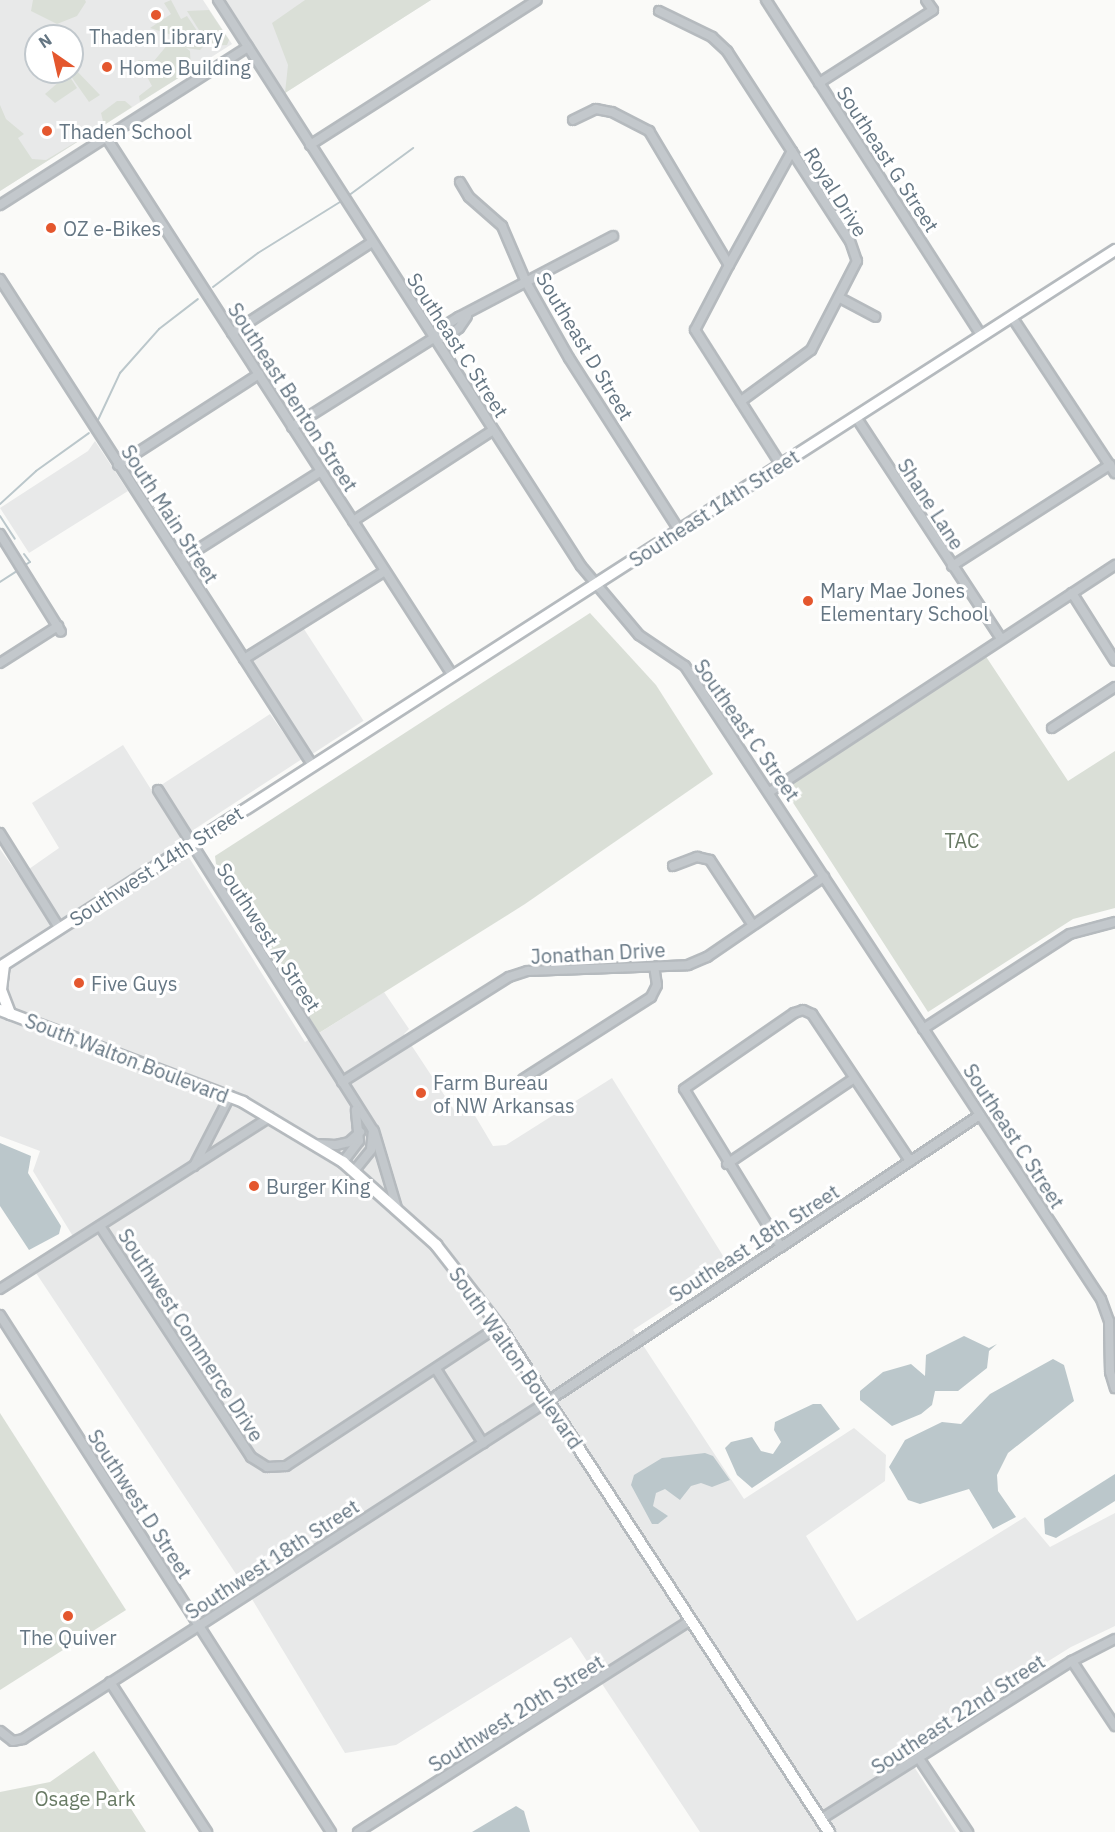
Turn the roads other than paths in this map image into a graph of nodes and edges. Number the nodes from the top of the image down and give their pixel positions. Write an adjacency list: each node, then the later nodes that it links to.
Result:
1 (218, 0): 6 (street, Southeast C Street)
2 (537, 0): 10 (street)
3 (766, 0): 7 (street, Southeast G Street)
4 (926, 0): 7 (street)
5 (659, 11): 11 (street, Royal Drive)
6 (248, 47): 9 (street); 10 (street, Southeast C Street)
7 (819, 83): 24 (street, Southeast G Street)
8 (573, 120): 17 (street)
9 (106, 137): 13 (street); 23 (street, Southeast Benton Street)
10 (309, 145): 15 (street, Southeast C Street)
11 (792, 151): 17 (street); 20 (street, Royal Drive)
12 (460, 182): 19 (street, Southeast D Street)
13 (0, 205)
14 (613, 236): 19 (street)
15 (372, 242): 23 (street); 25 (street, Southeast C Street)
16 (1115, 250): 22 (main road, Southeast 14th Street)
17 (729, 265): 27 (street)
18 (0, 279): 31 (street, South Main Street)
19 (526, 282): 25 (street); 36 (street, Southeast D Street)
20 (840, 298): 21 (street); 27 (street, Royal Drive)
21 (875, 317)
22 (1012, 317): 24 (main road, Southeast 14th Street); 33 (street)
23 (232, 333): 26 (street, Southeast Benton Street)
24 (982, 336): 28 (main road, Southeast 14th Street)
25 (434, 338): 29 (street); 30 (street, Southeast C Street)
26 (259, 374): 29 (street, Southeast Benton Street); 31 (street)
27 (741, 401): 32 (street)
28 (856, 417): 32 (main road, Southeast 14th Street); 40 (street, Shane Lane)
29 (292, 427): 34 (street, Southeast Benton Street)
30 (493, 430): 35 (street); 42 (street, Southeast C Street)
31 (118, 465): 38 (street, South Main Street)
32 (781, 465): 36 (main road, Southeast 14th Street)
33 (1112, 469): 40 (street)
34 (321, 471): 35 (street, Southeast Benton Street); 38 (street)
35 (353, 521): 41 (street, Southeast Benton Street)
36 (679, 530): 42 (main road, Southeast 14th Street)
37 (0, 534): 47 (street)
38 (181, 560): 45 (street, South Main Street)
39 (1115, 565): 43 (street)
40 (952, 566): 44 (street, Shane Lane)
41 (385, 571): 45 (street); 48 (street, Southeast Benton Street)
42 (596, 583): 48 (main road, Southeast 14th Street); 53 (street, Southeast C Street)
43 (1072, 593): 44 (street); 46 (street)
44 (1001, 639): 53 (street)
45 (244, 659): 51 (street, South Main Street)
46 (1115, 662)
47 (0, 663)
48 (453, 676): 51 (main road, Southeast 14th Street)
49 (1115, 687): 50 (street)
50 (1052, 729)
51 (313, 766): 55 (main road, Southwest 14th Street)
52 (158, 790): 55 (street, Southwest A Street)
53 (771, 791): 57 (street, Southeast C Street)
54 (0, 833): 60 (street)
55 (190, 844): 60 (main road, Southwest 14th Street); 67 (street, Southwest A Street)
56 (673, 866): 59 (street)
57 (824, 877): 59 (street, Jonathan Drive); 64 (street, Southeast C Street)
58 (1115, 922): 64 (street)
59 (752, 924): 62 (street, Jonathan Drive)
60 (60, 929): 61 (main road, Southwest 14th Street)
61 (2, 966): 63 (main road)
62 (654, 967): 65 (street); 67 (street, Jonathan Drive)
63 (5, 1012): 68 (main road, South Walton Boulevard)
64 (923, 1029): 70 (street, Southeast C Street)
65 (523, 1079)
66 (854, 1079): 75 (street); 77 (street); 77 (street)
67 (342, 1083): 69 (street, Southwest A Street)
68 (230, 1096): 71 (main road, South Walton Boulevard); 78 (street)
69 (354, 1101): 72 (street, Southwest A Street); 73 (street, Southwest A Street)
70 (980, 1115): 75 (street, Southeast 18th Street); 87 (street, Southeast C Street)
71 (270, 1117): 74 (main road, South Walton Boulevard); 78 (street)
72 (373, 1130): 79 (street); 80 (street, Southwest A Street)
73 (360, 1132): 74 (street); 76 (street)
74 (316, 1144): 76 (main road, South Walton Boulevard)
75 (910, 1161): 82 (street, Southeast 18th Street)
76 (343, 1162): 79 (main road, South Walton Boulevard)
77 (727, 1164): 82 (street)
78 (194, 1166): 81 (street)
79 (354, 1171): 80 (main road, South Walton Boulevard)
80 (398, 1208): 85 (main road, South Walton Boulevard)
81 (100, 1226): 83 (street); 86 (street, Southwest Commerce Drive)
82 (781, 1247): 88 (street, Southeast 18th Street)
83 (0, 1290)
84 (0, 1315): 91 (street, Southwest D Street)
85 (499, 1326): 86 (street, Southwest Commerce Drive); 88 (main road, South Walton Boulevard)
86 (436, 1369): 89 (street)
87 (1115, 1388)
88 (548, 1401): 89 (street, Southwest 18th Street); 90 (main road, South Walton Boulevard)
89 (483, 1443): 91 (street, Southwest 18th Street)
90 (691, 1620): 98 (main road, South Walton Boulevard); 101 (street, Southwest 20th Street)
91 (199, 1626): 94 (street, Southwest 18th Street); 100 (street, Southwest D Street)
92 (1115, 1639): 93 (street, Southeast 22nd Street)
93 (1072, 1660): 95 (street); 97 (street, Southeast 22nd Street)
94 (110, 1683): 96 (street, Southwest 18th Street); 99 (street)
95 (1115, 1726)
96 (0, 1731)
97 (920, 1760): 98 (street, Southeast 22nd Street); 103 (street)
98 (821, 1819): 102 (main road, South Walton Boulevard)
99 (207, 1832)
100 (331, 1832)
101 (358, 1832)
102 (829, 1832)
103 (968, 1832)

